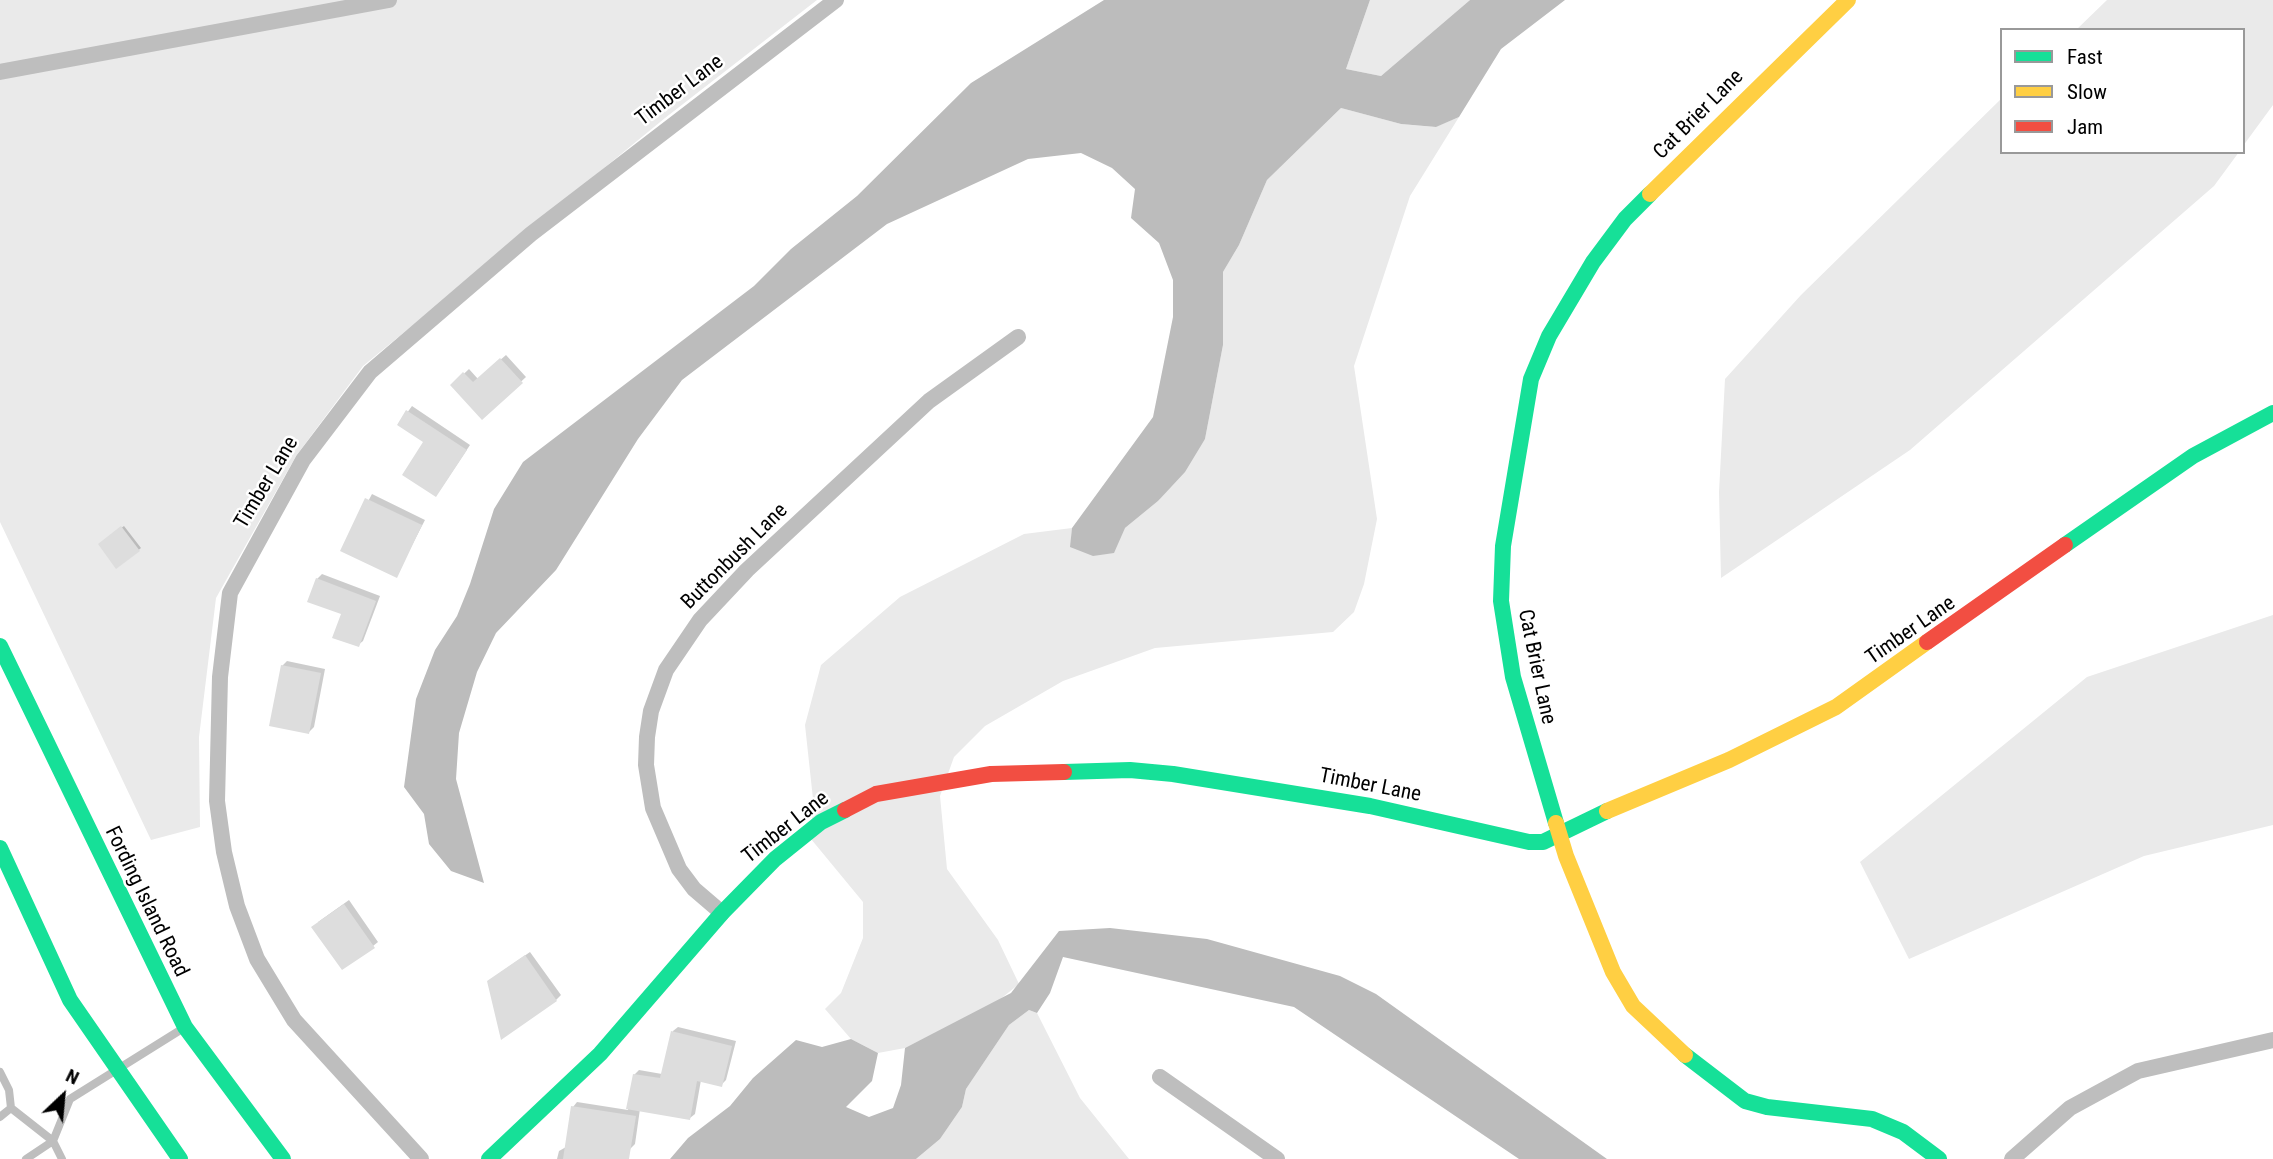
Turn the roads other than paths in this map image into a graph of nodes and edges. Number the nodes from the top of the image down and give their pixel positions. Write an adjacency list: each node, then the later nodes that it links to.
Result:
1 (389, 0): 4 (street)
2 (836, 0): 23 (street, Timber Lane)
3 (1848, 0): 8 (main road, Cat Brier Lane)
4 (0, 72)
5 (1018, 337): 10 (street, Buttonbush Lane)
6 (2273, 413): 8 (main road, Timber Lane)
7 (0, 646): 11 (main road, Fording Island Road)
8 (1559, 834): 10 (main road, Timber Lane); 26 (main road, Cat Brier Lane)
9 (0, 848): 13 (main road)
10 (722, 913): 24 (main road, Timber Lane)
11 (185, 1027): 13 (lane); 22 (main road, Fording Island Road)
12 (2273, 1040): 27 (street)
13 (117, 1069): 18 (lane); 21 (main road)
14 (0, 1072): 16 (lane)
15 (1160, 1077): 25 (street)
16 (12, 1108): 17 (lane); 18 (lane)
17 (0, 1118)
18 (53, 1141): 19 (lane); 20 (lane)
19 (26, 1159)
20 (62, 1159)
21 (180, 1159)
22 (284, 1159)
23 (421, 1159)
24 (489, 1159)
25 (1277, 1159)
26 (1939, 1159)
27 (2012, 1159)

